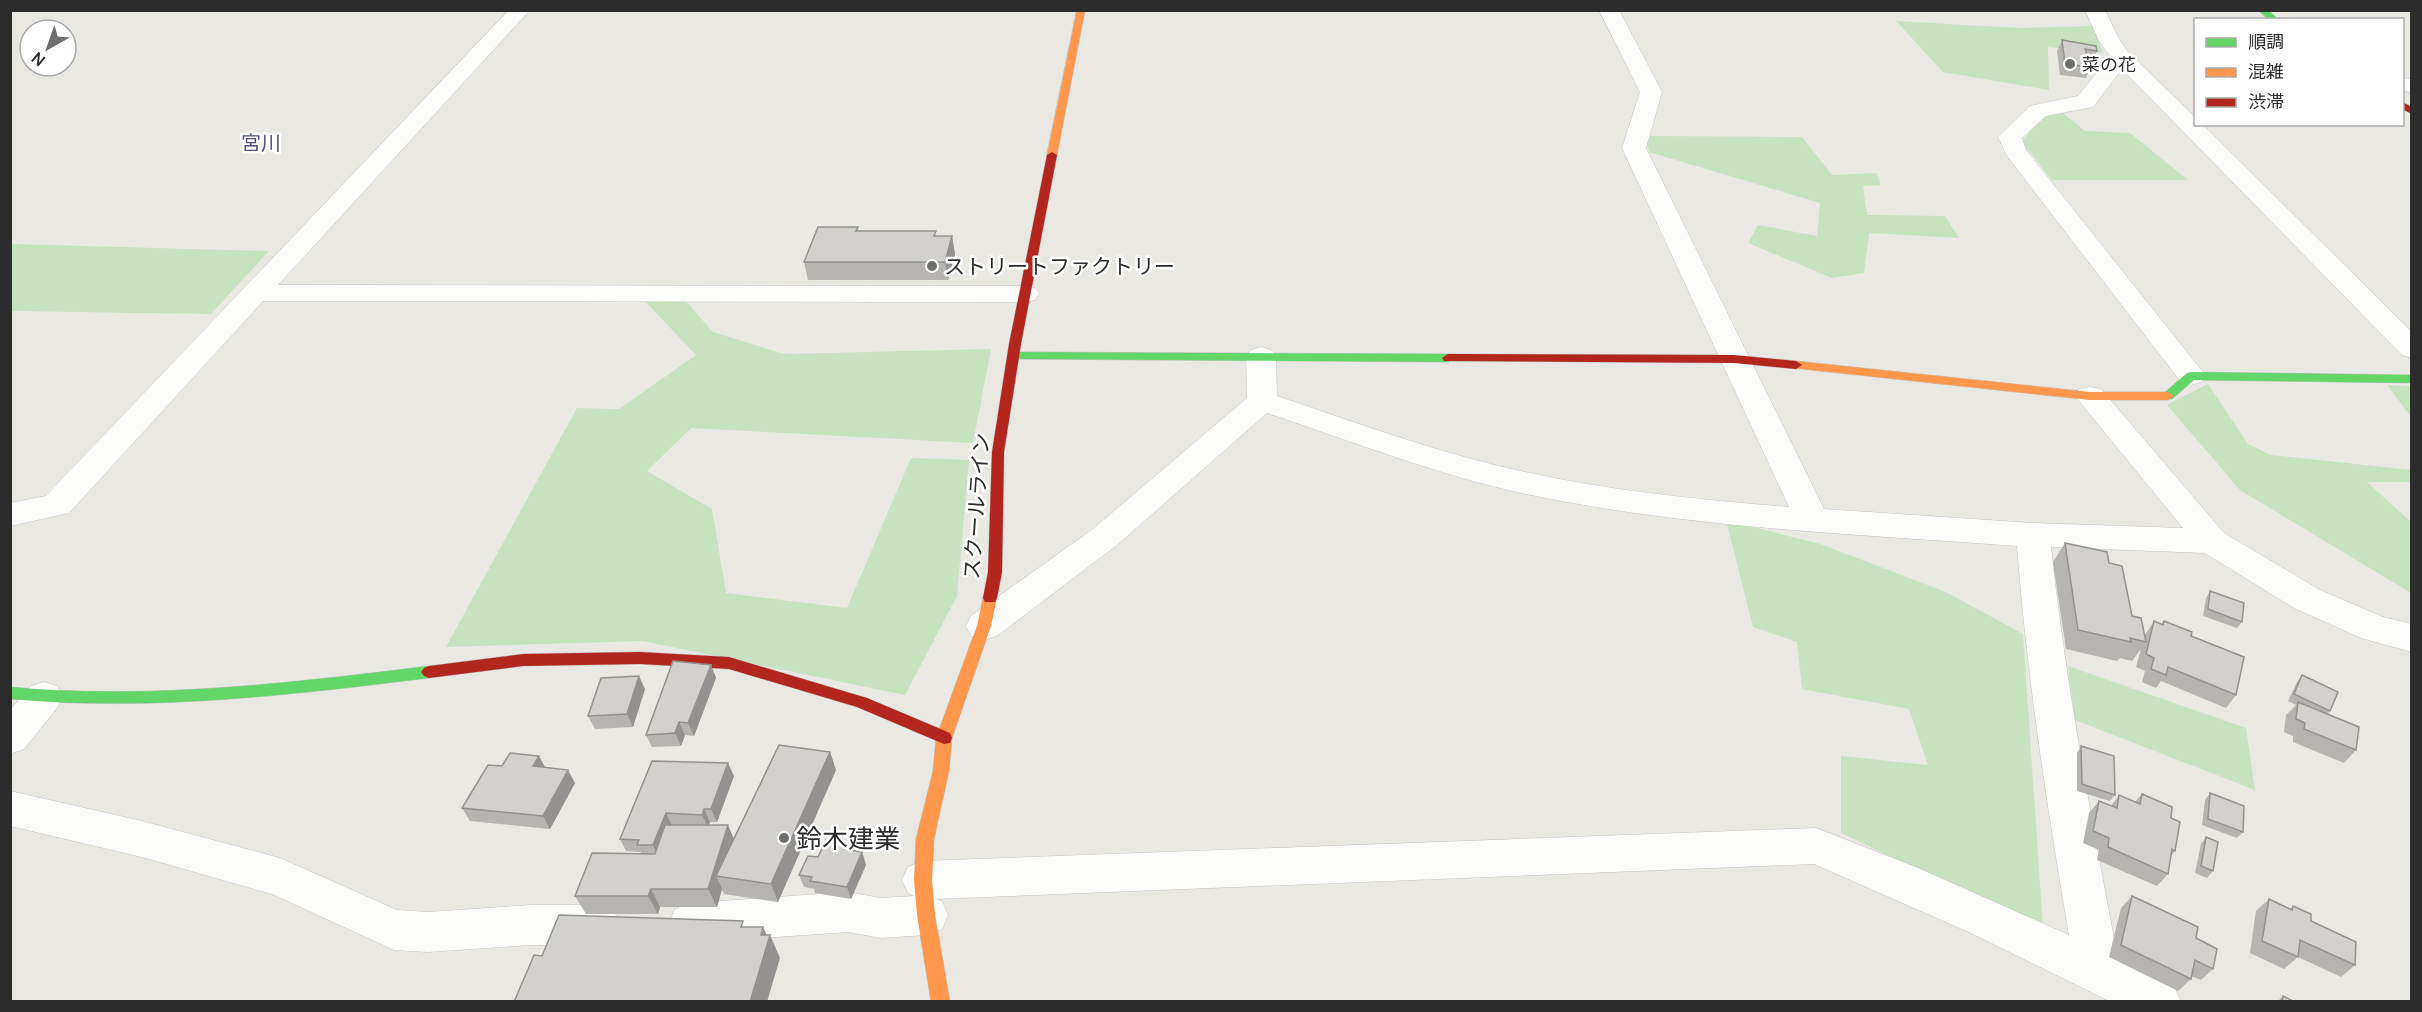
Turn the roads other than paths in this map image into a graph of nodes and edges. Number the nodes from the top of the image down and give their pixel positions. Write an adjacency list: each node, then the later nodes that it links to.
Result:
1 (520, 10): 6 (street)
2 (1082, 10): 7 (street, スクールライン)
3 (1609, 10): 11 (street)
4 (2095, 10): 5 (street)
5 (2121, 56): 8 (street); 12 (street)
6 (255, 293): 7 (street); 16 (street)
7 (1025, 294): 9 (street, スクールライン)
8 (2412, 349)
9 (1014, 356): 10 (street); 20 (street, スクールライン)
10 (1261, 356): 11 (street); 15 (street)
11 (1734, 359): 14 (street); 17 (street)
12 (2191, 376): 13 (street); 14 (street)
13 (2412, 379)
14 (2090, 396): 19 (street)
15 (1262, 400): 17 (street); 20 (street)
16 (10, 514)
17 (1812, 519): 18 (street)
18 (2033, 535): 19 (street); 27 (street)
19 (2212, 541): 21 (street)
20 (984, 626): 24 (street, スクールライン)
21 (2412, 638)
22 (27, 695): 23 (street); 24 (street)
23 (10, 738)
24 (944, 738): 26 (street, スクールライン)
25 (10, 808): 26 (street)
26 (925, 897): 27 (street); 28 (street, スクールライン)
27 (2098, 971): 29 (street)
28 (941, 1002)
29 (2158, 1002)

